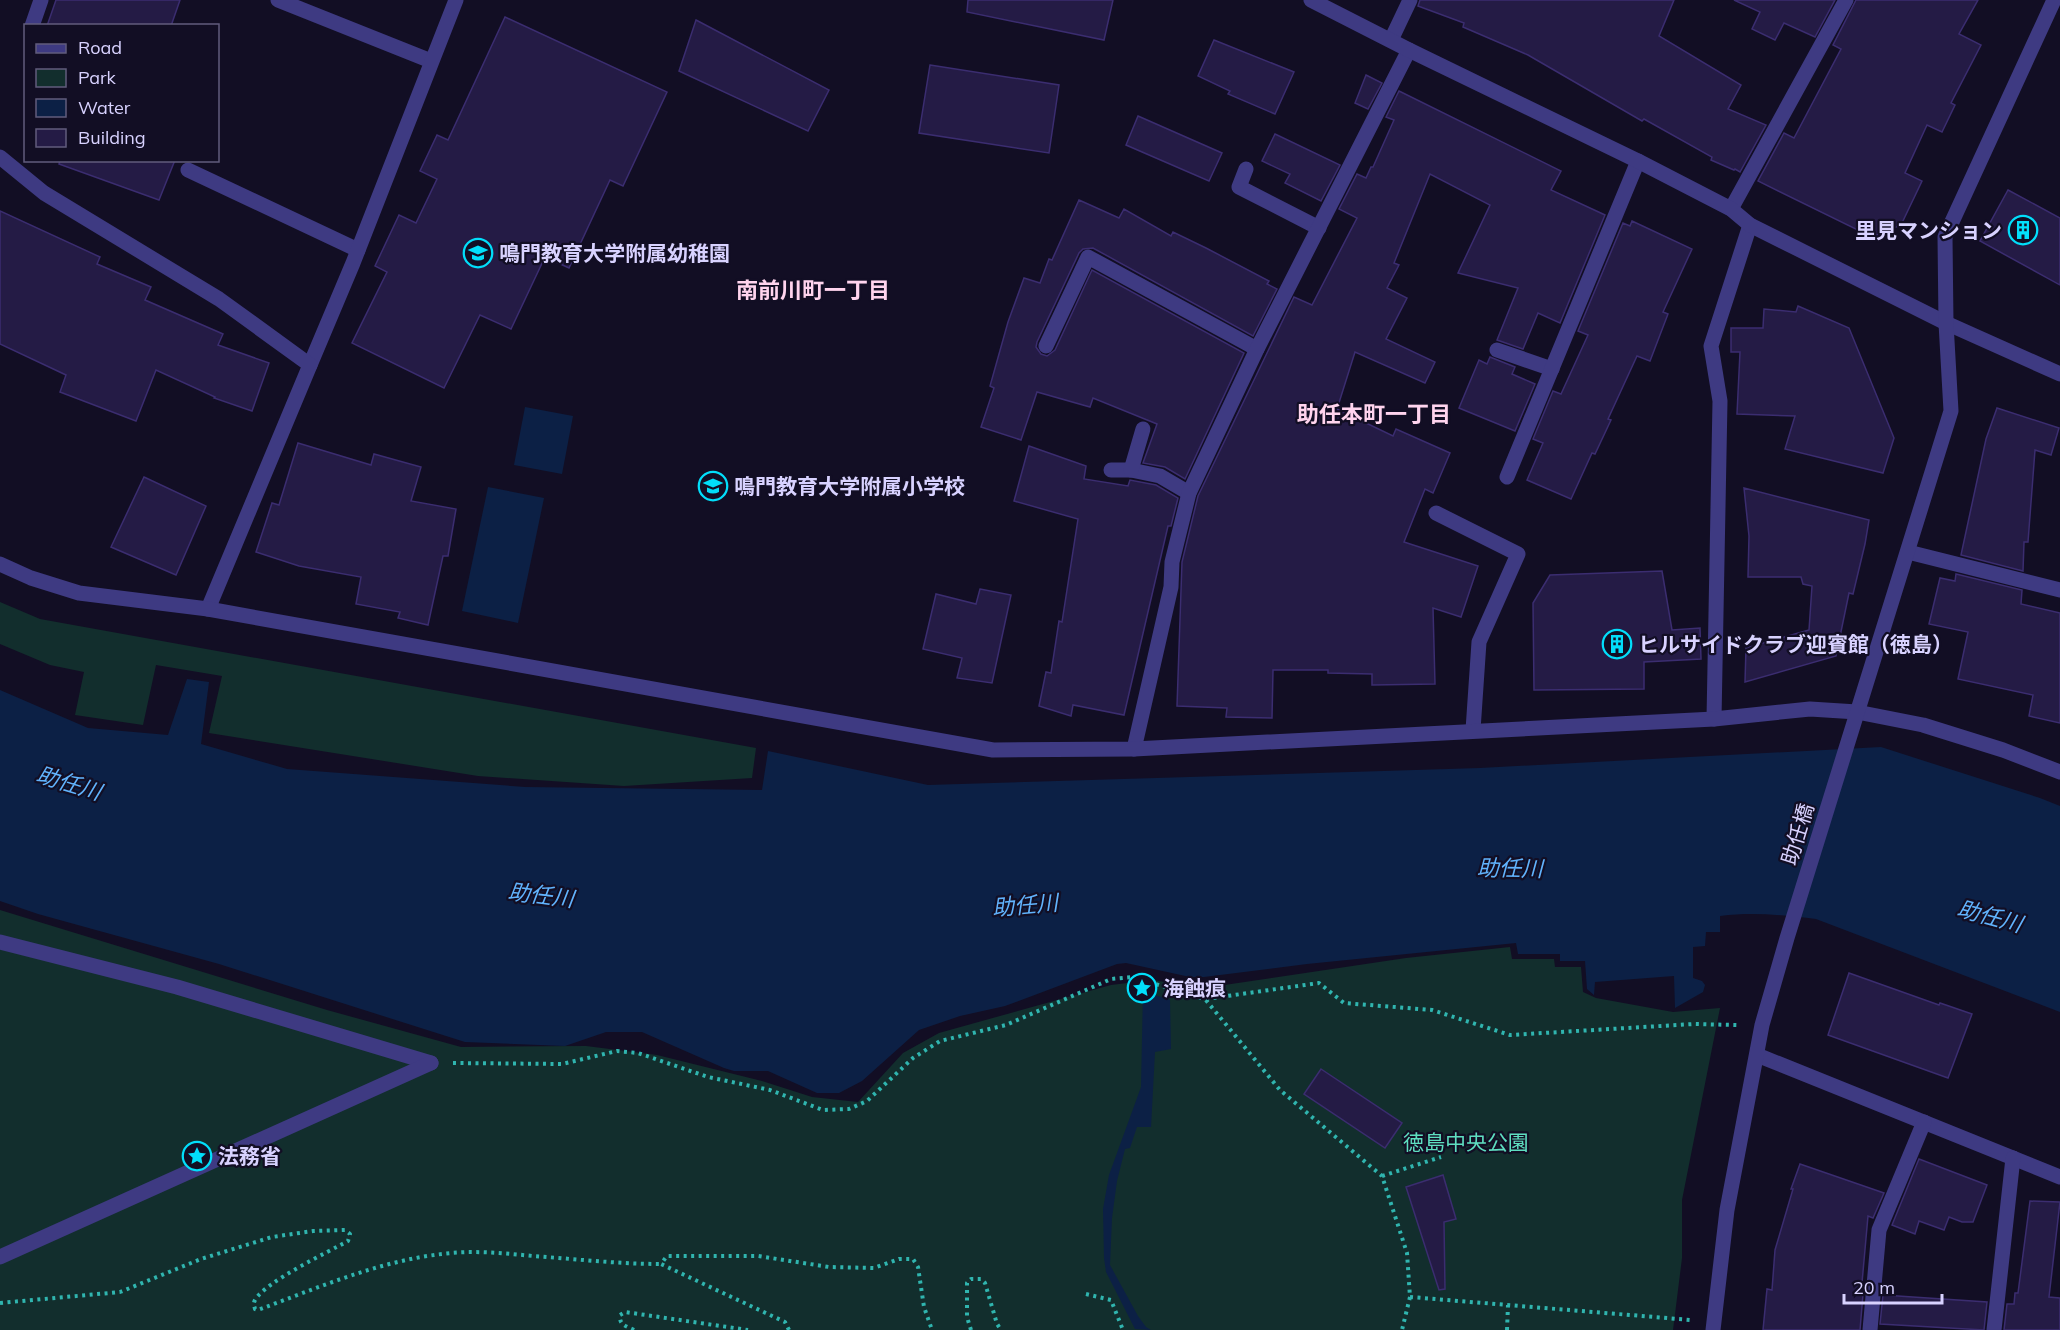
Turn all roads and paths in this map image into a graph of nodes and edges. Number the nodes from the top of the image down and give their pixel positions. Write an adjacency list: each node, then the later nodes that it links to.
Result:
1 (40, 0): 8 (street)
2 (278, 0): 11 (street)
3 (456, 0): 11 (street)
4 (1311, 0): 9 (street)
5 (1410, 0): 9 (street)
6 (1846, 0): 16 (street)
7 (2054, 0): 20 (street, 助任橋)
8 (33, 24)
9 (1391, 40): 10 (street)
10 (1409, 50): 13 (street); 18 (street)
11 (431, 61): 19 (street)
12 (0, 157): 24 (street)
13 (1638, 161): 16 (street); 25 (street)
14 (1246, 169): 18 (street)
15 (188, 170): 19 (street)
16 (1731, 209): 17 (street)
17 (1750, 225): 20 (street); 38 (street)
18 (1319, 228): 22 (street)
19 (358, 250): 24 (street)
20 (1946, 323): 26 (street); 33 (street, 助任橋)
21 (1046, 346): 22 (street)
22 (1257, 349): 31 (street)
23 (1497, 350): 25 (street)
24 (310, 365): 36 (street)
25 (1552, 369): 30 (street)
26 (2060, 374)
27 (1143, 429): 29 (street)
28 (1111, 470): 29 (street)
29 (1131, 470): 31 (street)
30 (1507, 477)
31 (1189, 493): 40 (street)
32 (1436, 513): 39 (street)
33 (1908, 552): 35 (street); 37 (street, 助任橋)
34 (0, 564): 36 (street)
35 (2060, 591)
36 (208, 609): 40 (street)
37 (1857, 712): 38 (street); 41 (street); 44 (street, 助任橋)
38 (1714, 719): 39 (street)
39 (1473, 730): 40 (street)
40 (1134, 749)
41 (2060, 772)
42 (0, 942): 46 (street)
43 (1205, 999): 44 (path); 46 (path); 50 (path)
44 (1762, 1025): 45 (street, 助任橋)
45 (1757, 1055): 47 (street); 58 (street, 助任橋)
46 (431, 1063): 52 (street)
47 (1924, 1122): 49 (street); 68 (street)
48 (1441, 1157): 50 (path)
49 (2013, 1158): 51 (street); 69 (street)
50 (1382, 1176): 55 (path)
51 (2060, 1178)
52 (0, 1257)
53 (661, 1264): 56 (path); 61 (path); 62 (path)
54 (1086, 1294): 65 (path)
55 (1410, 1297): 57 (path); 66 (path)
56 (0, 1303)
57 (1508, 1305): 58 (path); 67 (path)
58 (1713, 1326)
59 (634, 1330): 60 (path)
60 (748, 1330)
61 (789, 1330)
62 (932, 1330)
63 (971, 1330): 64 (path)
64 (1001, 1330)
65 (1124, 1330)
66 (1402, 1330)
67 (1508, 1330)
68 (1870, 1330)
69 (1994, 1330)

